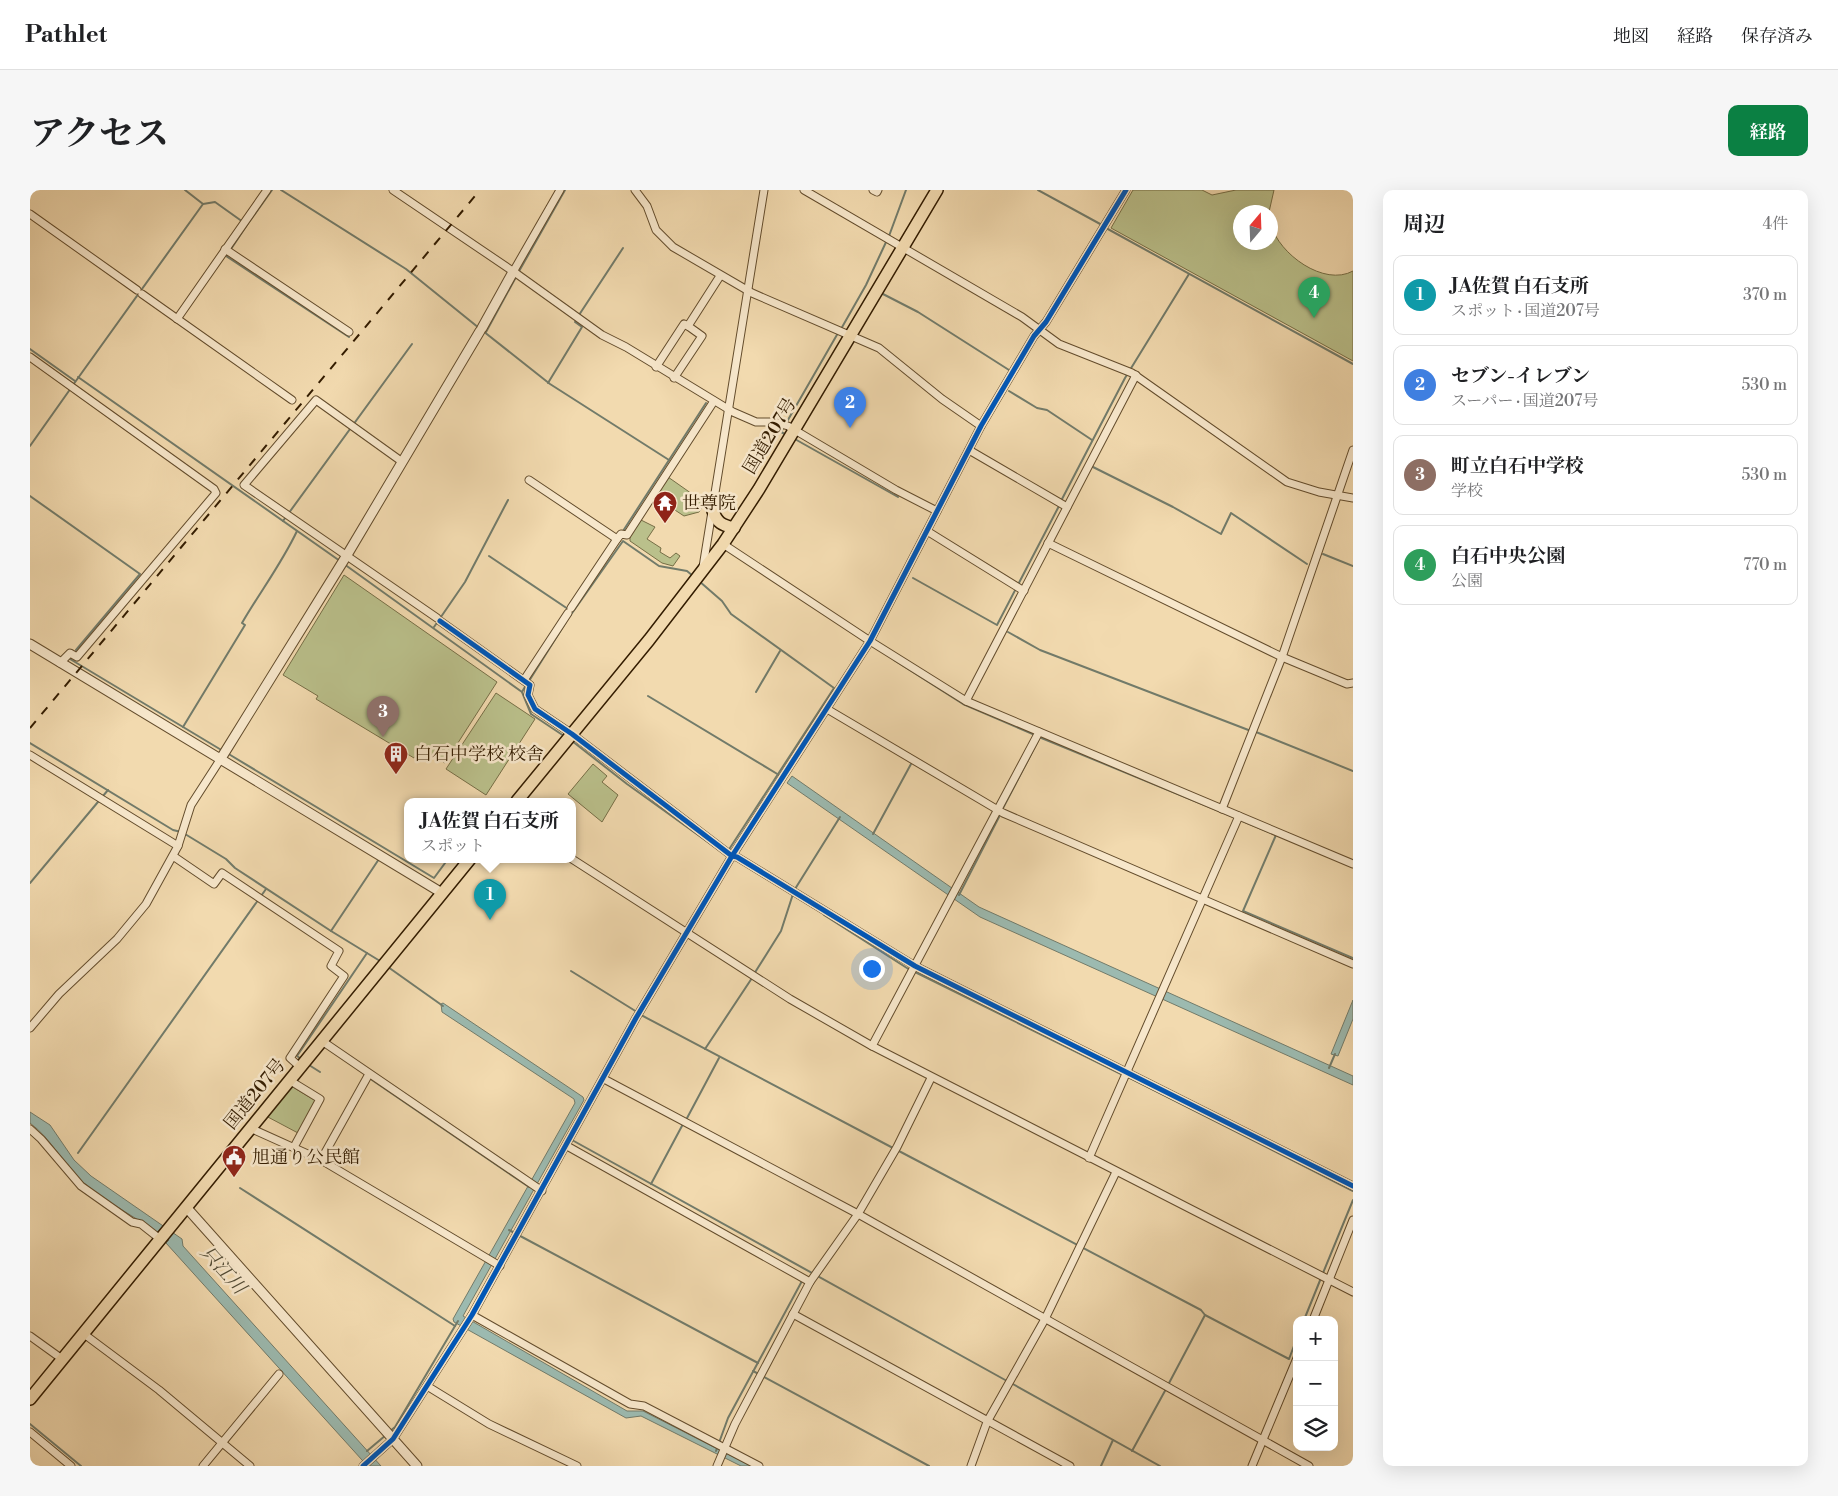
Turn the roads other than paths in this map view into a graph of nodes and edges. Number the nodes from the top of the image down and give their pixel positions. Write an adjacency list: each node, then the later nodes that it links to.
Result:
1 (267, 190): 13 (street)
2 (393, 190): 14 (street)
3 (560, 190): 14 (street)
4 (635, 190): 15 (street)
5 (764, 190): 16 (street)
6 (804, 190): 12 (street)
7 (873, 190): 8 (street)
8 (878, 190)
9 (937, 190): 12 (highway, 国道207号)
10 (1126, 190): 19 (street)
11 (30, 214): 17 (street)
12 (902, 248): 19 (street); 21 (highway, 国道207号)
13 (228, 251): 17 (street); 20 (street)
14 (516, 274): 23 (street); 33 (street)
15 (720, 276): 16 (street); 18 (street)
16 (748, 290): 21 (street); 28 (street)
17 (177, 319): 26 (street)
18 (688, 326): 23 (street); 25 (street)
19 (1040, 329): 24 (street); 29 (street)
20 (349, 332)
21 (844, 332): 29 (street); 30 (highway, 国道207号)
22 (30, 357): 51 (street)
23 (656, 367): 25 (street)
24 (1131, 373): 35 (street); 37 (street)
25 (674, 378): 27 (street)
26 (292, 400)
27 (714, 400): 28 (street); 42 (street)
28 (729, 408): 30 (street); 38 (street)
29 (981, 426): 31 (street)
30 (789, 431): 39 (street); 40 (highway, 国道207号)
31 (969, 450): 37 (street); 39 (street)
32 (1353, 450): 35 (street)
33 (401, 461): 45 (street); 45 (street)
34 (529, 480): 42 (street)
35 (1337, 495): 36 (street); 50 (street)
36 (1353, 498)
37 (1062, 504): 43 (street)
38 (713, 511): 40 (highway); 46 (street)
39 (937, 511): 41 (street)
40 (734, 528): 44 (highway, 国道207号)
41 (927, 532): 47 (street); 48 (street)
42 (617, 539): 52 (street)
43 (1048, 543): 47 (street); 50 (street)
44 (723, 544): 46 (highway, 国道207号); 48 (street)
45 (344, 560): 52 (street); 59 (street)
46 (699, 577): 57 (highway, 国道207号)
47 (1019, 588): 54 (street)
48 (870, 641): 54 (street); 55 (street)
49 (30, 644): 51 (street)
50 (1282, 657): 53 (street); 61 (street)
51 (60, 663): 59 (street)
52 (526, 682): 57 (street)
53 (1353, 683)
54 (966, 701): 56 (street)
55 (827, 709): 62 (street); 65 (street)
56 (1037, 734): 61 (street); 62 (street)
57 (569, 737): 60 (highway, 国道207号); 65 (street)
58 (30, 755): 64 (street)
59 (224, 755): 64 (street); 70 (street)
60 (519, 798)
61 (1222, 809): 63 (street)
62 (1000, 811): 71 (street); 74 (street)
63 (1238, 819): 69 (street); 71 (street)
64 (178, 846): 66 (street)
65 (729, 854): 72 (street); 74 (street)
66 (173, 856): 75 (street); 78 (street)
67 (576, 862): 72 (street)
68 (467, 863): 70 (highway, 国道207号)
69 (1353, 864)
70 (442, 893): 76 (highway, 国道207号)
71 (1202, 899): 73 (street); 80 (street)
72 (687, 933): 77 (street); 82 (street)
73 (1353, 964)
74 (913, 969): 77 (street); 80 (street)
75 (30, 1028)
76 (322, 1040): 78 (highway, 国道207号); 79 (street)
77 (872, 1046): 81 (street)
78 (303, 1064): 83 (highway, 国道207号)
79 (369, 1074): 89 (street); 92 (street)
80 (1125, 1075): 88 (street); 91 (street)
81 (931, 1078): 88 (street); 94 (street)
82 (604, 1079): 86 (street); 94 (street)
83 (290, 1080): 84 (highway, 国道207号); 87 (street)
84 (250, 1128): 87 (street); 93 (highway, 国道207号)
85 (30, 1129): 96 (street)
86 (569, 1142): 92 (street); 98 (street)
87 (294, 1147): 89 (street)
88 (1089, 1158): 90 (street)
89 (321, 1160): 97 (street)
90 (1116, 1172): 99 (street); 103 (street)
91 (1353, 1186)
92 (540, 1190): 97 (street)
93 (186, 1207): 96 (highway, 国道207号); 114 (street)
94 (858, 1214): 98 (street); 103 (street)
95 (1352, 1223): 99 (street)
96 (160, 1239): 105 (highway, 国道207号)
97 (497, 1264): 104 (street)
98 (810, 1277): 101 (street)
99 (1324, 1277): 100 (street); 102 (street)
100 (1353, 1292)
101 (793, 1314): 112 (street); 117 (street)
102 (1313, 1316)
103 (1045, 1318): 112 (street); 115 (street)
104 (468, 1320): 110 (street); 117 (street)
105 (84, 1334): 107 (highway, 国道207号); 116 (street)
106 (30, 1336): 107 (street)
107 (62, 1360): 111 (highway, 国道207号)
108 (1296, 1361): 115 (street)
109 (279, 1374): 116 (street)
110 (427, 1386): 114 (street); 123 (street)
111 (30, 1398)
112 (987, 1422): 126 (street); 127 (street)
113 (30, 1432): 118 (street)
114 (390, 1435): 121 (street); 122 (street)
115 (1263, 1440): 128 (street); 129 (street)
116 (222, 1443): 119 (street); 120 (street)
117 (722, 1449): 124 (street); 125 (street)
118 (71, 1466)
119 (203, 1466)
120 (250, 1466)
121 (363, 1466)
122 (417, 1466)
123 (577, 1466)
124 (717, 1466)
125 (759, 1466)
126 (971, 1466)
127 (1070, 1466)
128 (1252, 1466)
129 (1309, 1466)

